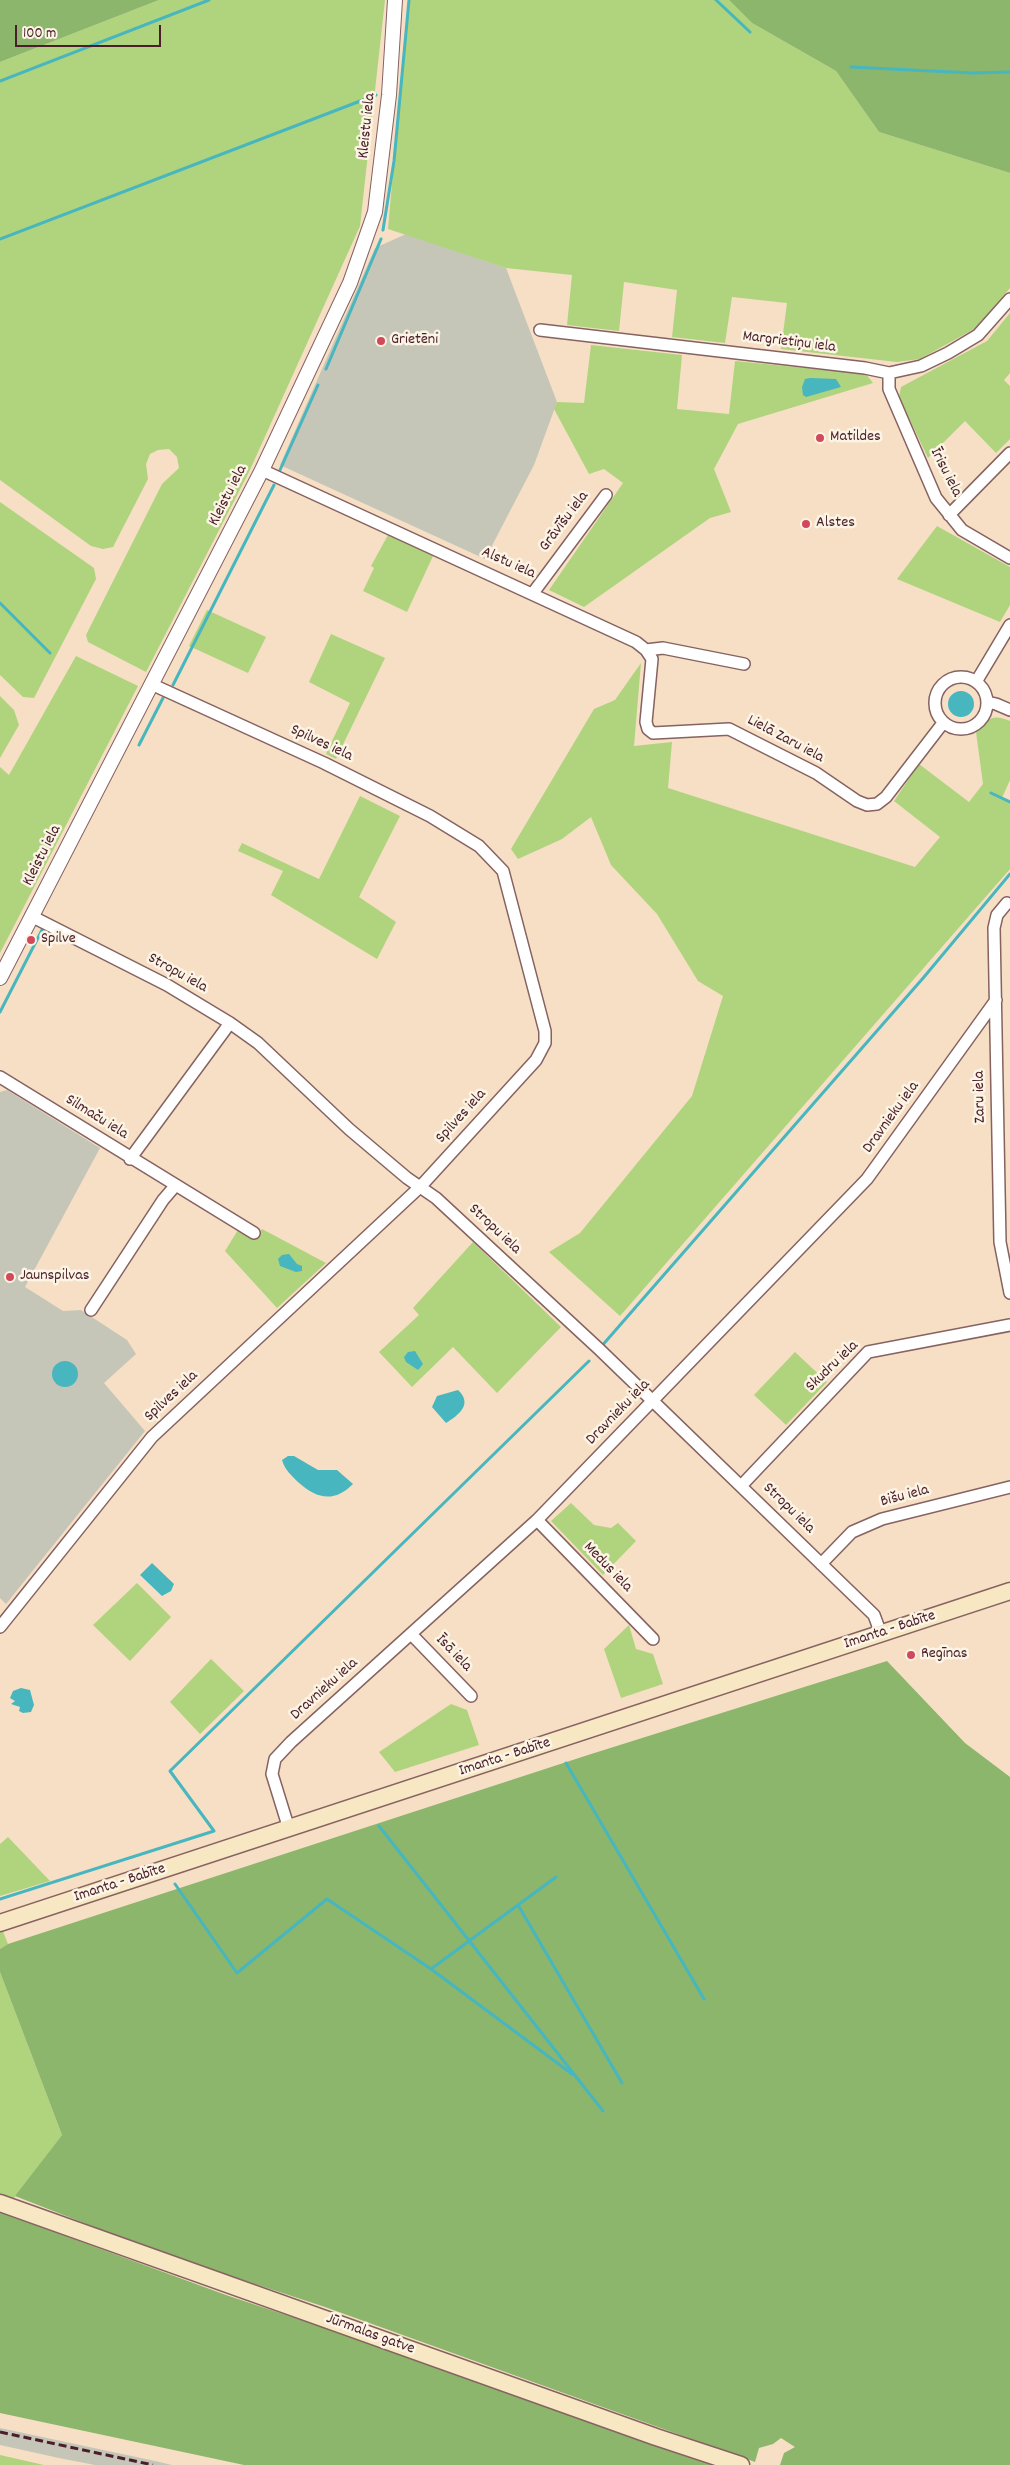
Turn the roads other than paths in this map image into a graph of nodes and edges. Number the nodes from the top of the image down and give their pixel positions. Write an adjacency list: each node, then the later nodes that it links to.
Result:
1 (395, 0): 6 (street, Kleistu iela)
2 (1010, 299): 4 (street, Margrietiņu iela)
3 (540, 330): 4 (street, Margrietiņu iela)
4 (890, 374): 8 (street, Īrisu iela)
5 (1010, 453): 8 (street)
6 (262, 470): 10 (street, Alstu iela); 15 (street, Kleistu iela)
7 (606, 495): 10 (street, Grāvīšu iela)
8 (949, 515): 9 (street, Īrisu iela)
9 (1010, 558)
10 (533, 593): 12 (street, Alstu iela)
11 (1010, 625): 14 (street)
12 (646, 650): 13 (street); 18 (street, Lielā Zaru iela)
13 (744, 664)
14 (976, 682): 16 (street); 18 (street)
15 (151, 684): 20 (street, Kleistu iela); 27 (street, Spilves iela)
16 (987, 702): 17 (street); 18 (street)
17 (1010, 710)
18 (943, 723)
19 (1007, 903): 22 (street, Zaru iela)
20 (31, 916): 21 (street, Kleistu iela); 23 (street, Stropu iela)
21 (0, 978)
22 (996, 1000): 29 (street, Zaru iela); 32 (street, Dravnieku iela)
23 (230, 1023): 25 (street); 27 (street, Stropu iela)
24 (0, 1077): 25 (street, Silmaču iela)
25 (130, 1159): 26 (street, Silmaču iela)
26 (175, 1186): 28 (street, Silmaču iela); 30 (street)
27 (421, 1186): 32 (street, Stropu iela); 38 (street, Spilves iela)
28 (254, 1233)
29 (1010, 1293)
30 (91, 1310)
31 (1010, 1325): 33 (street, Skudru iela)
32 (653, 1402): 33 (street, Stropu iela); 35 (street, Dravnieku iela)
33 (741, 1486): 36 (street, Stropu iela)
34 (1010, 1487): 36 (street, Bišu iela)
35 (537, 1520): 40 (street, Dravnieku iela); 41 (street, Medus iela)
36 (821, 1564): 39 (street, Stropu iela)
37 (1010, 1591): 39 (main road, Imanta - Babīte)
38 (1, 1621)
39 (881, 1634): 43 (main road, Imanta - Babīte)
40 (412, 1635): 42 (street, Īsā iela); 43 (street, Dravnieku iela)
41 (653, 1639)
42 (471, 1696)
43 (289, 1829): 44 (main road, Imanta - Babīte)
44 (0, 1923)
45 (0, 2203): 46 (main road, Jūrmalas gatve)
46 (741, 2465)

